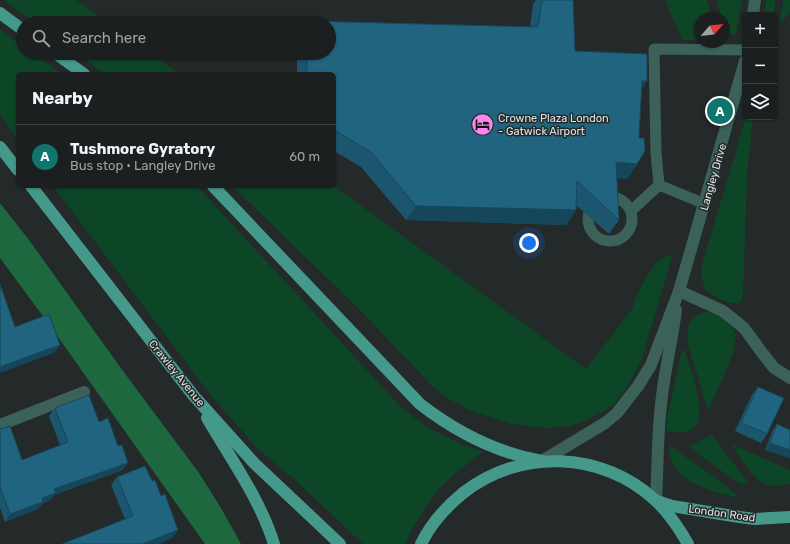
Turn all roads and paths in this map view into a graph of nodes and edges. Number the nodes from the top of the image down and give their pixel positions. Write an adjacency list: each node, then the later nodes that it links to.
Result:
1 (755, 0): 2 (street)
2 (753, 12)
3 (0, 14): 4 (main road)
4 (16, 25)
5 (742, 50): 11 (lane)
6 (65, 60): 7 (main road)
7 (81, 72)
8 (742, 73): 14 (street, Langley Drive)
9 (0, 147): 10 (main road)
10 (16, 167)
11 (659, 186): 14 (lane); 15 (lane)
12 (33, 188): 19 (main road, Crawley Avenue)
13 (215, 188): 21 (main road)
14 (705, 204): 16 (street, Langley Drive)
15 (631, 211): 15 (lane)
16 (678, 291): 17 (street); 21 (street, Langley Drive); 22 (street, Langley Drive)
17 (790, 378)
18 (84, 392): 20 (street)
19 (193, 395): 24 (main road); 25 (main road, Crawley Avenue)
20 (0, 425)
21 (542, 461): 22 (main road); 26 (main road)
22 (656, 500): 23 (main road, London Road); 27 (main road)
23 (790, 517)
24 (274, 544)
25 (340, 544)
26 (421, 544)
27 (688, 544)

